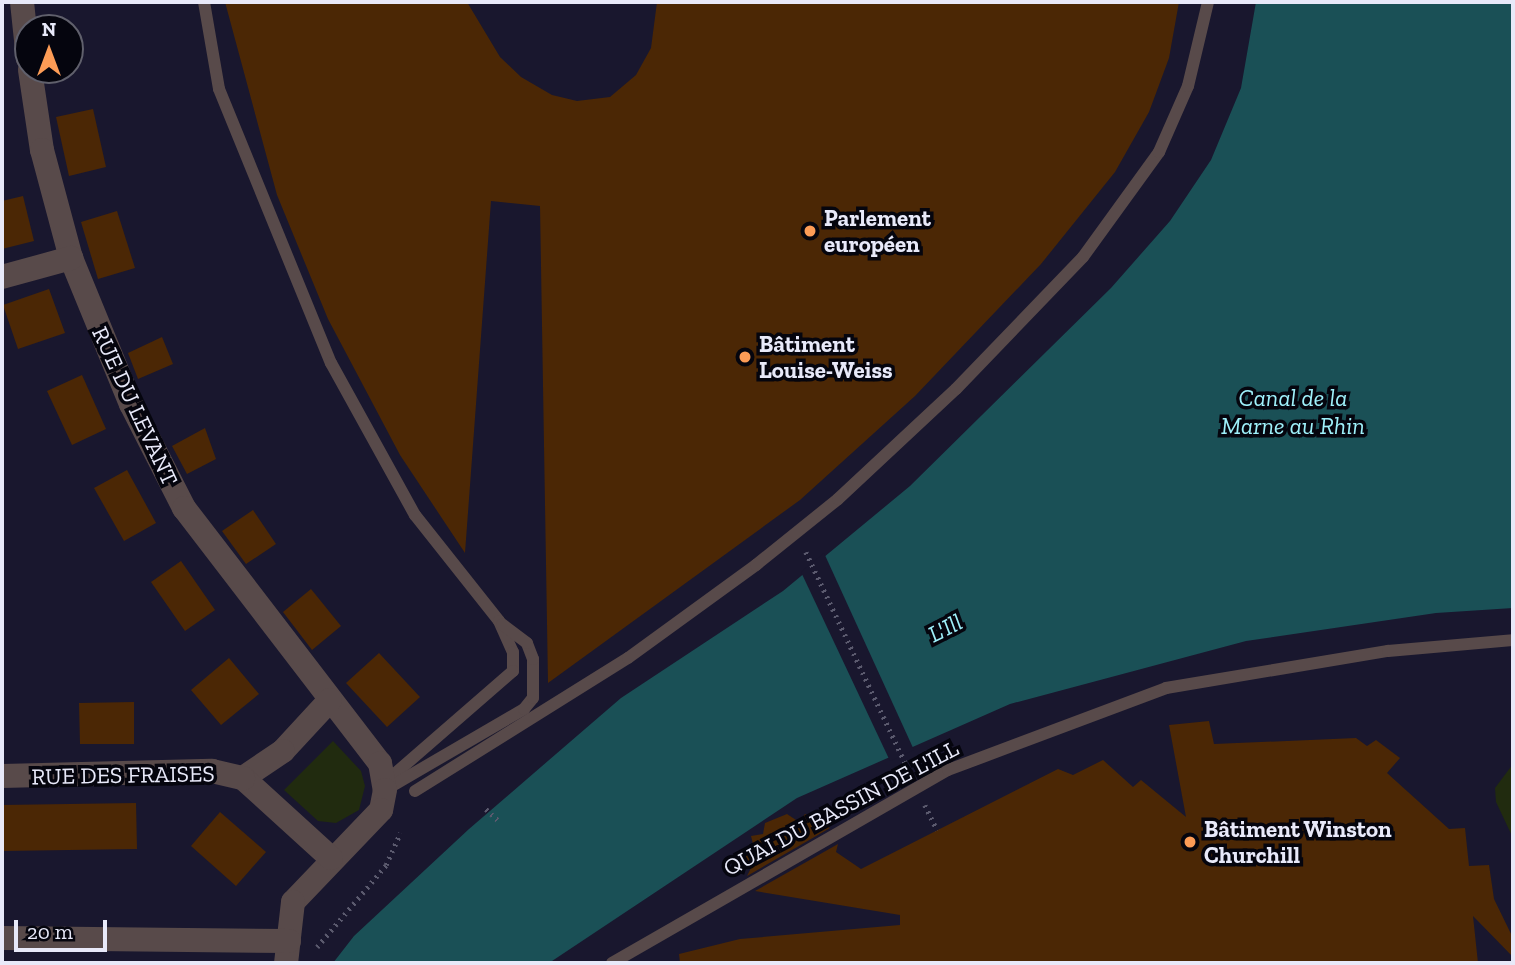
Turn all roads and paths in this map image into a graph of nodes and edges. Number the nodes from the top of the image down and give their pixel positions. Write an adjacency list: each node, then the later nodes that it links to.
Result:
1 (204, 2): 7 (lane)
2 (1208, 2): 14 (lane)
3 (32, 84): 4 (street, RUE DU LEVANT)
4 (71, 258): 5 (street); 9 (street, RUE DU LEVANT)
5 (2, 277)
6 (802, 546): 12 (path)
7 (499, 621): 13 (lane); 13 (lane)
8 (1513, 640): 22 (lane, QUAI DU BASSIN DE L'ILL)
9 (330, 700): 11 (street); 13 (street, RUE DU LEVANT)
10 (2, 776): 11 (street, RUE DES FRAISES)
11 (243, 778): 19 (street)
12 (914, 780)
13 (384, 786): 19 (street)
14 (415, 791): 21 (path)
15 (919, 793): 18 (path)
16 (486, 809): 17 (path)
17 (498, 820)
18 (937, 830)
19 (331, 858): 21 (street)
20 (2, 938): 21 (street)
21 (294, 953)
22 (612, 963)

